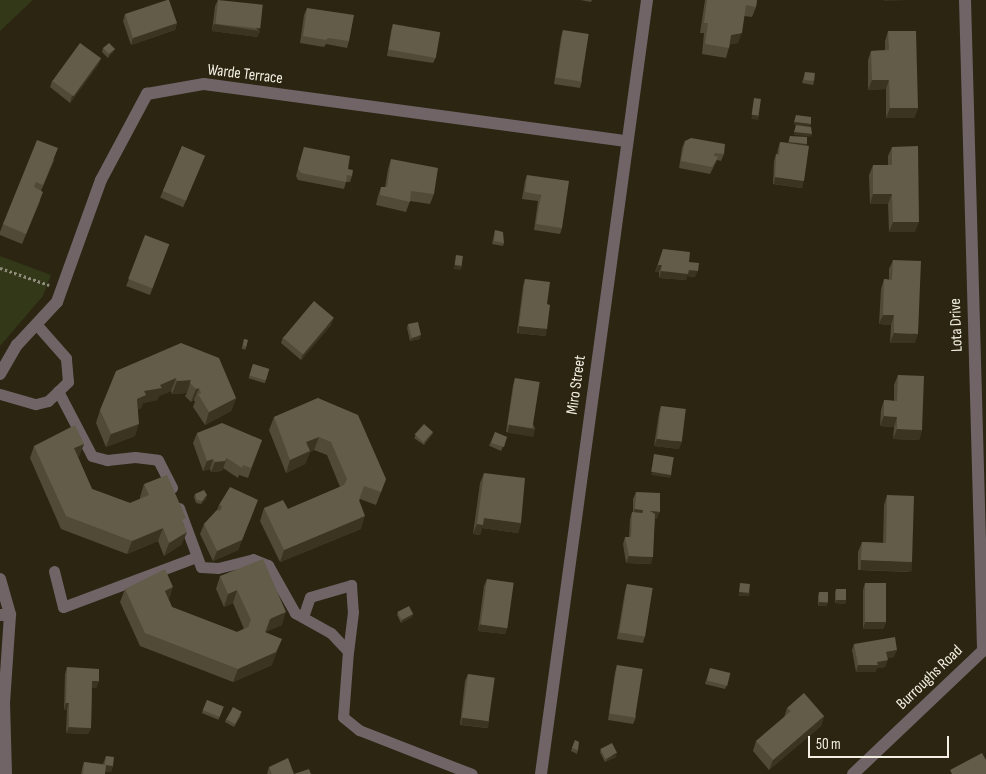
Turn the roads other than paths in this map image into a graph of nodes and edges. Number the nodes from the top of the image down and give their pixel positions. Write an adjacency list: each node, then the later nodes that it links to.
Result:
1 (647, 0): 3 (street, Miro Street)
2 (965, 0): 13 (street, Lota Drive)
3 (626, 141): 4 (street, Warde Terrace); 17 (street, Miro Street)
4 (36, 324): 5 (street, Warde Terrace); 6 (lane)
5 (0, 374)
6 (58, 391): 7 (lane); 8 (lane)
7 (0, 394)
8 (196, 556): 9 (lane); 12 (lane)
9 (54, 571)
10 (0, 579): 11 (street)
11 (5, 615): 15 (street)
12 (303, 617): 14 (lane); 14 (lane)
13 (984, 649): 18 (street, Burroughs Road)
14 (348, 651): 16 (lane)
15 (6, 774)
16 (472, 774)
17 (541, 774)
18 (853, 774)

